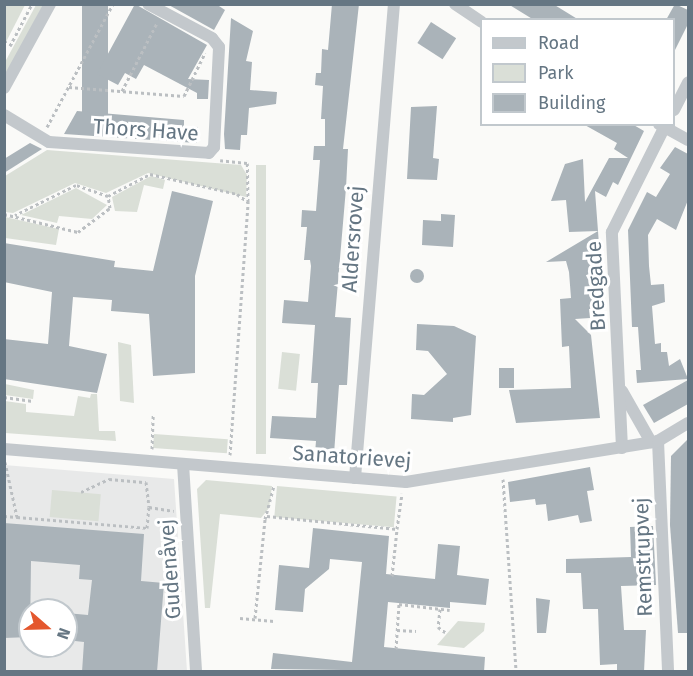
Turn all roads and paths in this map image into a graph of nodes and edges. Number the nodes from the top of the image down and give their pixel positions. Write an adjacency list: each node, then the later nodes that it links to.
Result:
1 (32, 4): 11 (path)
2 (50, 4): 15 (street)
3 (113, 4): 14 (path)
4 (148, 4): 7 (street)
5 (394, 4): 42 (street, Aldersrovej)
6 (455, 4): 8 (street)
7 (163, 12): 9 (street); 16 (path)
8 (480, 21)
9 (212, 38): 16 (path); 22 (street, Thors Have)
10 (4, 41): 11 (path)
11 (10, 44): 12 (path)
12 (8, 50)
13 (688, 82): 17 (street)
14 (69, 87): 16 (path); 20 (path)
15 (4, 88)
16 (122, 91)
17 (675, 108)
18 (4, 115): 20 (street, Thors Have)
19 (663, 126): 21 (street); 27 (street, Bredgade)
20 (41, 138): 22 (street, Thors Have)
21 (688, 140)
22 (209, 153): 24 (path)
23 (108, 196): 24 (path); 26 (path); 26 (path)
24 (248, 202): 38 (path)
25 (4, 214): 26 (path)
26 (15, 215)
27 (620, 387): 32 (street, Bredgade); 33 (street, Bredgade)
28 (4, 397): 29 (path)
29 (33, 401)
30 (153, 415): 36 (path)
31 (688, 423): 32 (street, Sanatorievej)
32 (654, 442): 33 (street, Sanatorievej); 63 (street, Remstrupvej)
33 (622, 448): 39 (street, Sanatorievej)
34 (4, 449): 36 (street, Sanatorievej)
35 (4, 454): 40 (path)
36 (152, 461): 37 (street, Sanatorievej)
37 (183, 464): 38 (street, Sanatorievej); 46 (street, Gudenåvej)
38 (230, 467): 41 (street, Sanatorievej)
39 (502, 468): 42 (street, Sanatorievej); 62 (path)
40 (5, 471): 49 (path)
41 (275, 471): 42 (street, Sanatorievej); 48 (path)
42 (355, 478)
43 (81, 492): 45 (path)
44 (401, 500): 50 (path)
45 (149, 507): 46 (path); 49 (path)
46 (186, 512): 61 (street, Gudenåvej)
47 (4, 516): 49 (path)
48 (267, 516): 50 (path); 55 (path)
49 (17, 517)
50 (398, 529): 51 (path)
51 (392, 576)
52 (440, 609): 53 (path); 57 (path); 59 (path)
53 (450, 610)
54 (240, 618): 55 (path)
55 (255, 618): 56 (path)
56 (274, 621)
57 (397, 630): 58 (path); 60 (path)
58 (416, 631)
59 (445, 632)
60 (396, 649)
61 (196, 672)
62 (516, 672)
63 (668, 672)

